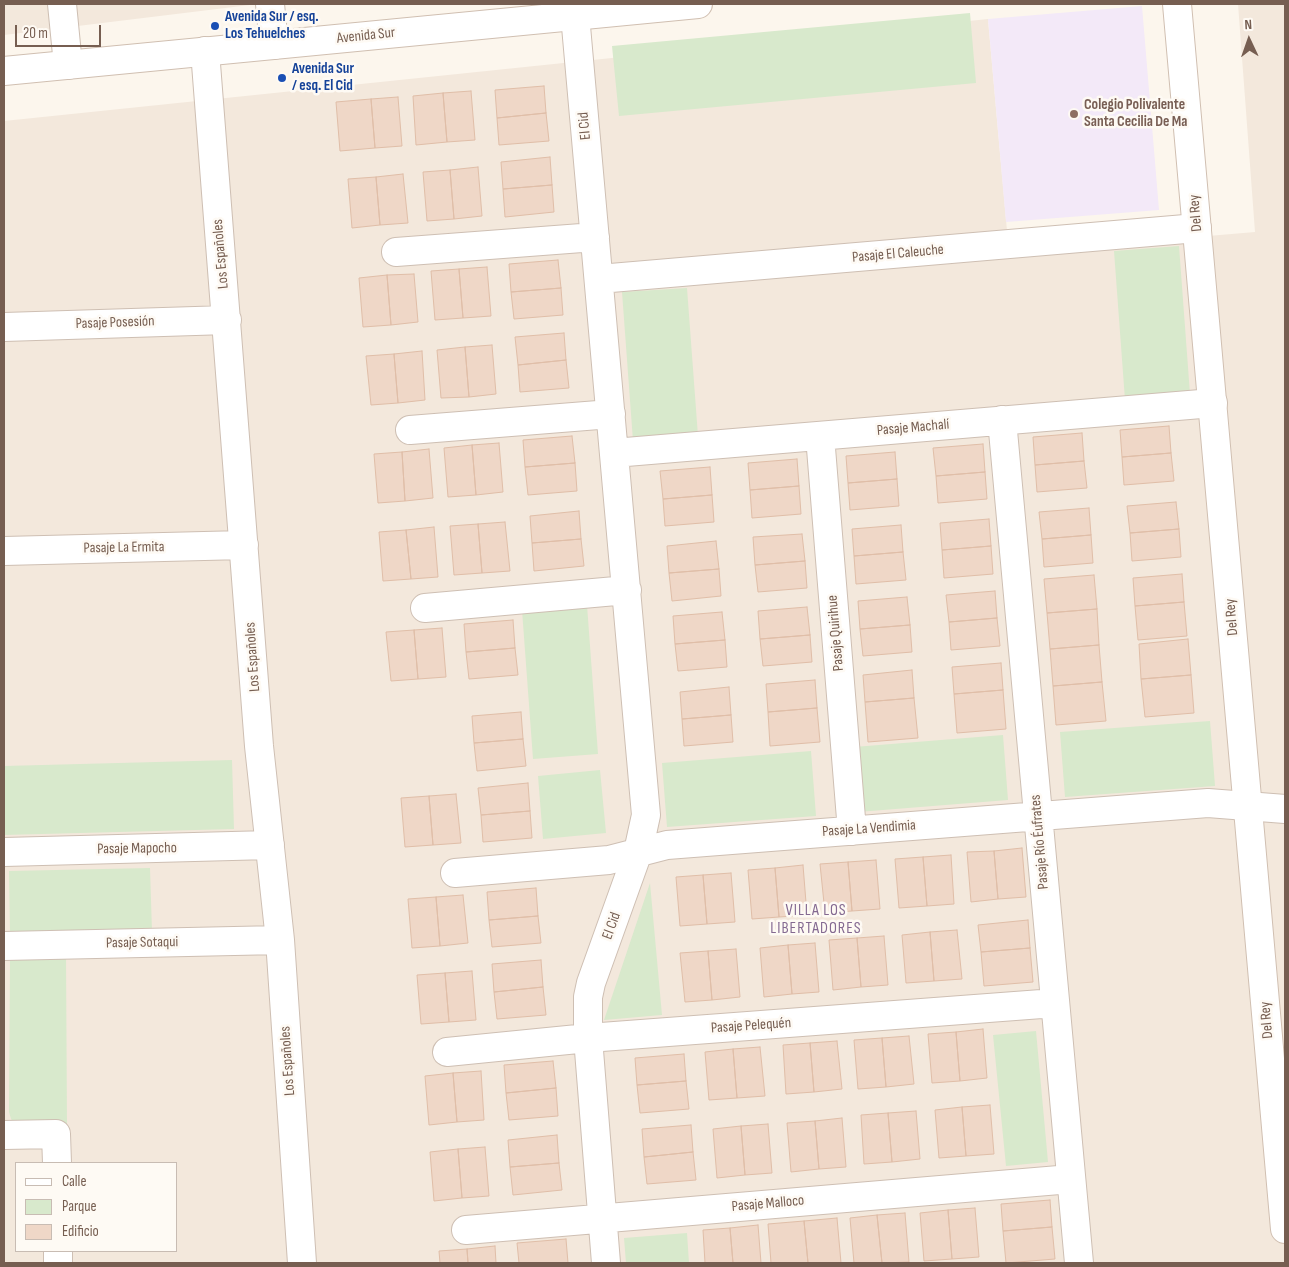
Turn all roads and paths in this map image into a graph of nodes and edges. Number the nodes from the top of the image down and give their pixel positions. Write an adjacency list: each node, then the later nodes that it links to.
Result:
1 (62, 4): 9 (street)
2 (270, 4): 7 (street)
3 (698, 4): 6 (street, Avenida Sur)
4 (1177, 4): 11 (street, Del Rey)
5 (534, 12): 6 (street, Avenida Sur); 7 (street, Avenida Sur)
6 (575, 16): 12 (street, El Cid)
7 (274, 45): 8 (street, Avenida Sur)
8 (205, 51): 9 (street, Avenida Sur); 15 (street, Los Españoles)
9 (68, 65): 10 (street, Avenida Sur)
10 (4, 71)
11 (1197, 228): 14 (street, Pasaje El Caleuche); 17 (street, Del Rey)
12 (595, 237): 13 (street); 14 (street, El Cid)
13 (396, 252)
14 (599, 279): 18 (street, El Cid)
15 (226, 320): 16 (street, Pasaje Posesión); 23 (street, Los Españoles)
16 (4, 327)
17 (1212, 403): 19 (street, Pasaje Machalí); 27 (street, Del Rey)
18 (611, 414): 20 (street); 22 (street, El Cid)
19 (1002, 420): 21 (street, Pasaje Machalí); 29 (street, Pasaje Río Éufrates)
20 (410, 430)
21 (820, 436): 22 (street, Pasaje Machalí); 30 (street, Pasaje Quirihue)
22 (614, 453): 25 (street, El Cid)
23 (244, 545): 24 (street, Pasaje La Ermita); 31 (street, Los Españoles)
24 (4, 551)
25 (627, 590): 26 (street); 33 (street, El Cid)
26 (425, 608)
27 (1248, 806): 28 (street, Pasaje La Vendimia); 29 (street, Pasaje La Vendimia); 45 (street, Del Rey)
28 (1285, 809)
29 (1038, 817): 30 (street, Pasaje La Vendimia); 37 (street, Pasaje Río Éufrates)
30 (852, 831): 33 (street, Pasaje La Vendimia)
31 (270, 845): 32 (street, Pasaje Mapocho); 35 (street, Los Españoles)
32 (4, 852)
33 (638, 852): 34 (street, Pasaje La Vendimia); 38 (street, El Cid)
34 (455, 873)
35 (280, 940): 36 (street, Pasaje Sotaqui); 46 (street, Los Españoles)
36 (4, 946)
37 (1055, 1003): 38 (street, Pasaje Pelequén); 42 (street, Pasaje Río Éufrates)
38 (588, 1038): 39 (street, Pasaje Pelequén); 43 (street, El Cid)
39 (447, 1052)
40 (4, 1135): 41 (street)
41 (57, 1162)
42 (1071, 1179): 43 (street, Pasaje Malloco); 48 (street, Pasaje Río Éufrates)
43 (602, 1217): 44 (street, Pasaje Malloco); 47 (street, El Cid)
44 (466, 1230)
45 (1285, 1230)
46 (302, 1263)
47 (606, 1263)
48 (1079, 1263)

